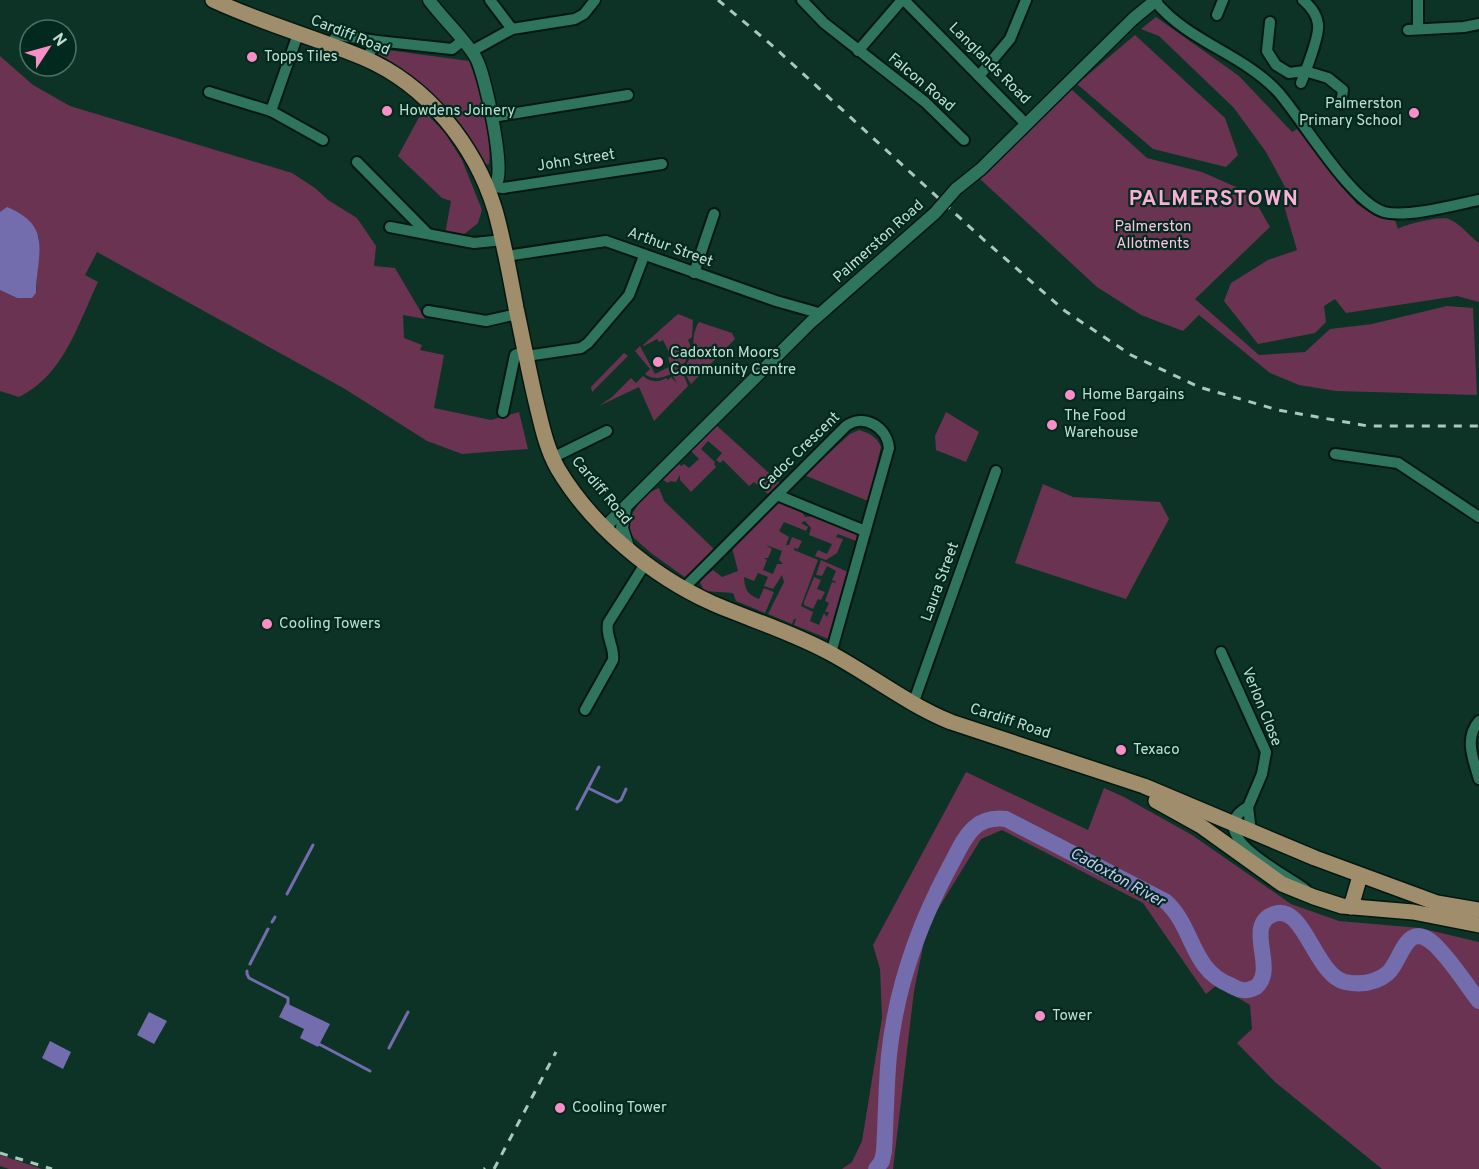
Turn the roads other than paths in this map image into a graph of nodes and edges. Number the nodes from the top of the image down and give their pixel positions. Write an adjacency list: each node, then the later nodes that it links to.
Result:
1 (213, 0): 16 (main road, Cardiff Road)
2 (429, 0): 17 (street)
3 (490, 0): 15 (street)
4 (595, 0): 15 (street)
5 (802, 0): 21 (street, Falcon Road)
6 (903, 0): 21 (street); 24 (street, Langlands Road)
7 (1026, 0): 24 (street)
8 (1155, 0): 31 (street, Palmerston Road); 37 (street)
9 (1223, 0): 12 (street)
10 (1304, 0): 23 (street)
11 (1418, 0): 14 (street)
12 (1217, 15)
13 (1270, 22): 23 (street)
14 (1479, 24)
15 (512, 29): 20 (street)
16 (298, 34): 19 (main road, Cardiff Road); 29 (street)
17 (462, 41): 18 (street); 20 (street)
18 (377, 42): 19 (street); 22 (street)
19 (330, 45): 22 (main road, Cardiff Road)
20 (472, 51): 30 (street)
21 (858, 51): 33 (street, Falcon Road)
22 (366, 59): 36 (main road, Cardiff Road)
23 (1305, 71): 25 (street); 28 (street)
24 (979, 76): 31 (street, Langlands Road)
25 (1301, 83)
26 (209, 93): 29 (street)
27 (628, 95): 30 (street)
28 (1341, 104)
29 (271, 111): 32 (street)
30 (492, 117): 36 (street)
31 (1026, 124): 47 (street, Palmerston Road, bridge)
32 (323, 140)
33 (964, 140)
34 (357, 162): 40 (street)
35 (663, 164): 36 (street, John Street)
36 (491, 189): 41 (main road, Cardiff Road)
37 (1479, 201)
38 (714, 214): 44 (street)
39 (390, 227): 40 (street)
40 (428, 234): 41 (street)
41 (503, 240): 42 (main road, Cardiff Road)
42 (506, 256): 43 (street, Arthur Street); 46 (main road, Cardiff Road)
43 (644, 256): 44 (street, Arthur Street); 48 (street)
44 (694, 273): 47 (street, Arthur Street)
45 (428, 311): 46 (street)
46 (517, 314): 48 (main road, Cardiff Road)
47 (818, 315): 55 (street, Palmerston Road)
48 (525, 353): 49 (street); 52 (main road, Cardiff Road)
49 (503, 412)
50 (607, 430): 52 (street)
51 (1335, 454): 56 (street)
52 (552, 458): 57 (main road, Cardiff Road)
53 (996, 471): 64 (street, Laura Street)
54 (777, 495): 58 (street); 58 (street, Cadoc Crescent); 61 (street, Cadoc Crescent)
55 (625, 508): 57 (street, Palmerston Road); 59 (street)
56 (1479, 517)
57 (605, 527): 59 (main road, Cardiff Road)
58 (865, 531): 63 (street, Cadoc Crescent)
59 (630, 551): 60 (main road, Cardiff Road)
60 (645, 564): 61 (main road, Cardiff Road); 65 (street)
61 (683, 589): 63 (main road, Cardiff Road)
62 (1221, 652): 69 (street, Verlon Close)
63 (831, 653): 64 (main road, Cardiff Road)
64 (914, 704): 67 (main road, Cardiff Road)
65 (585, 710)
66 (1479, 720): 68 (street)
67 (1121, 779): 70 (main road, Cardiff Road); 73 (main road, Cardiff Road)
68 (1479, 779)
69 (1248, 807): 70 (street, Verlon Close); 71 (street, Verlon Close)
70 (1233, 824): 71 (main road, Cardiff Road); 73 (street)
71 (1251, 832): 72 (main road, Cardiff Road)
72 (1360, 876): 74 (main road); 75 (main road, Cardiff Road)
73 (1316, 898): 74 (main road, Cardiff Road)
74 (1351, 907): 76 (main road, Cardiff Road)
75 (1479, 909)
76 (1479, 925)

